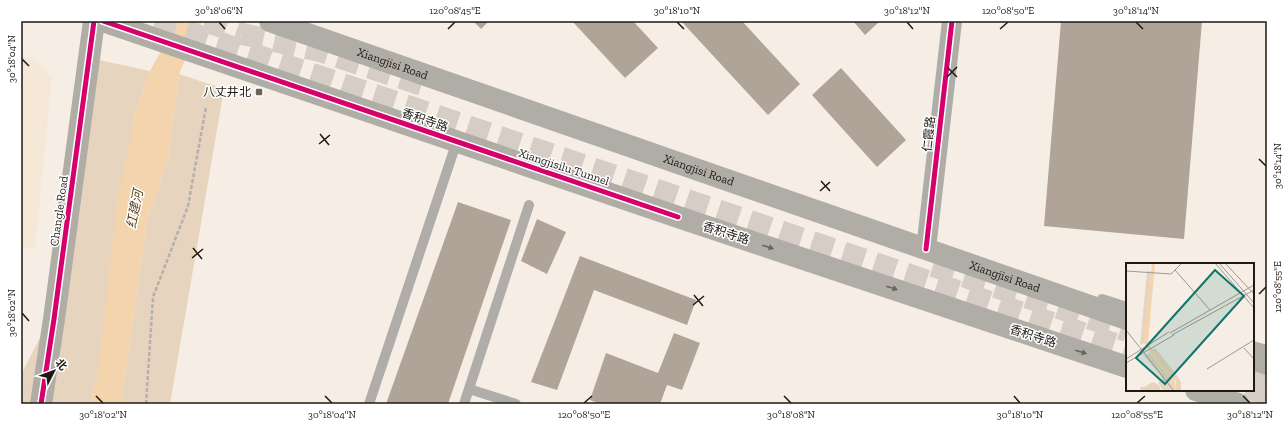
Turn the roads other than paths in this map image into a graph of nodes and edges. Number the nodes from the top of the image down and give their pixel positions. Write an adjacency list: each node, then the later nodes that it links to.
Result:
1 (94, 21): 23 (main road, Changle Road)
2 (103, 21): 7 (main road, 香积寺路)
3 (270, 21): 8 (main road, Xiangjisi Road)
4 (298, 21): 11 (lane)
5 (952, 21): 11 (street, 仁霞路)
6 (457, 97): 8 (main road)
7 (451, 135): 10 (main road, Xiangjisilu Tunnel); 24 (lane)
8 (676, 162): 11 (main road, Xiangjisi Road)
9 (529, 205): 21 (lane)
10 (678, 217): 20 (main road, 香积寺路, one-way to 20)
11 (927, 244): 12 (lane); 15 (main road, Xiangjisi Road)
12 (958, 250)
13 (1093, 296): 14 (lane)
14 (1126, 307)
15 (1126, 319)
16 (1254, 346): 17 (lane)
17 (1267, 350)
18 (1254, 359): 19 (main road)
19 (1267, 364)
20 (1126, 367)
21 (469, 389): 25 (lane); 26 (lane)
22 (1199, 391): 27 (main road)
23 (41, 404)
24 (369, 404)
25 (464, 404)
26 (516, 404)
27 (1238, 404)

